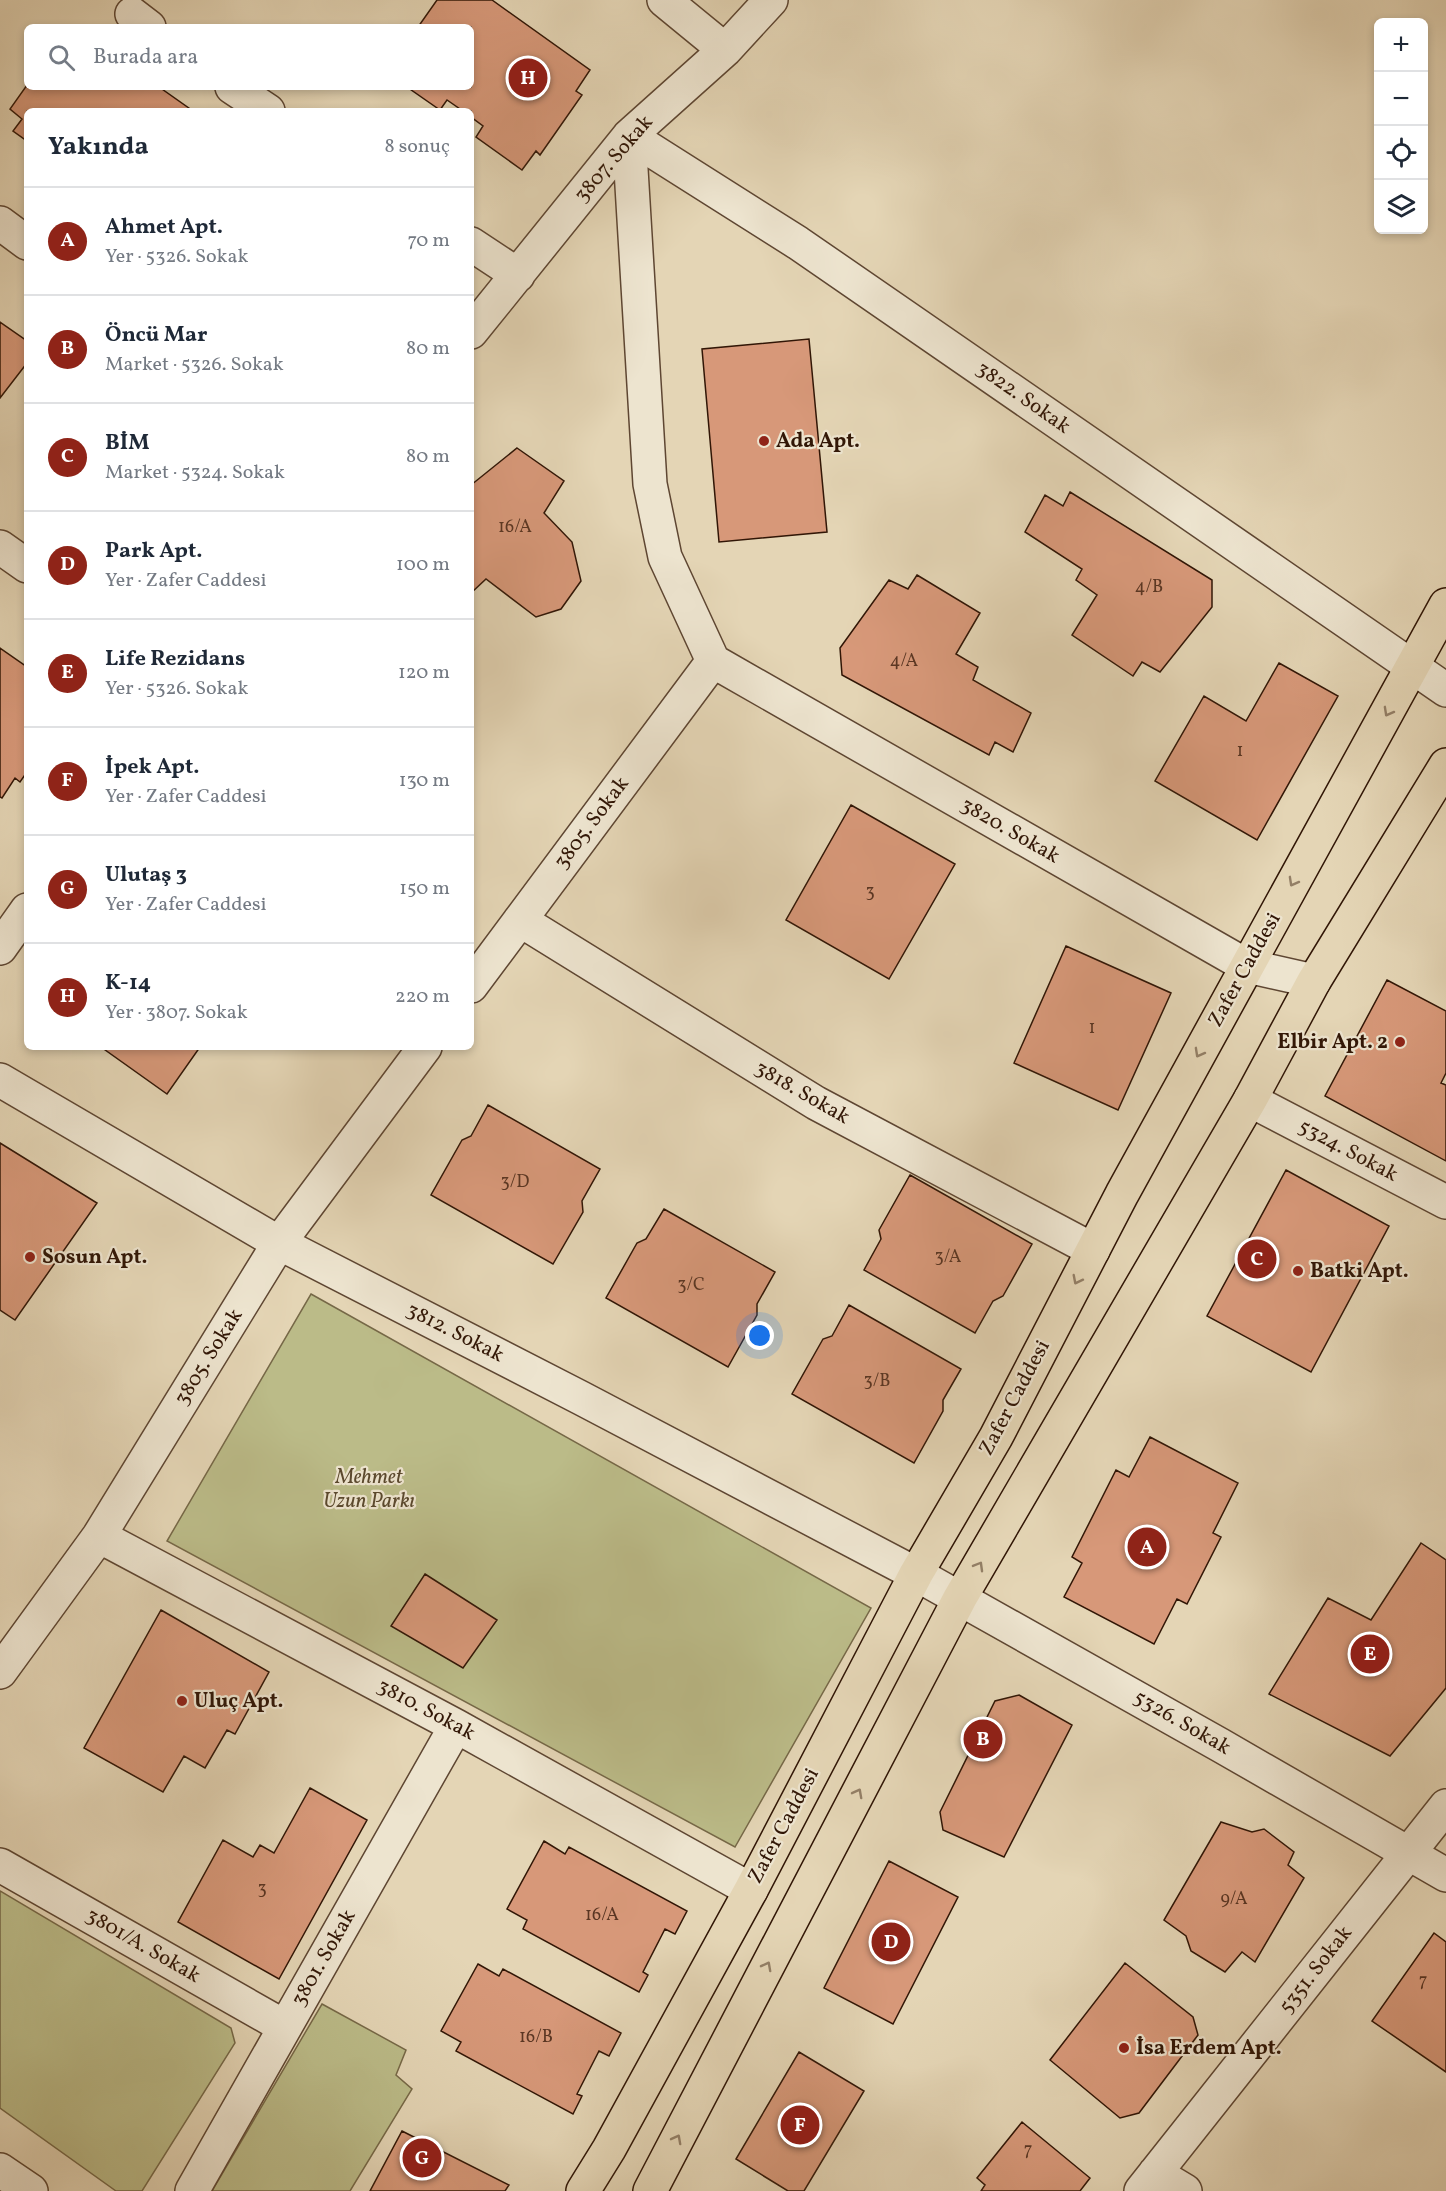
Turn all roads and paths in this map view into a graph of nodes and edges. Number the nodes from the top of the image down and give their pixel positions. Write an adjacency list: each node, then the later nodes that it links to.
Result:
1 (664, 0): 3 (street)
2 (771, 0): 3 (street, 3807. Sokak)
3 (725, 50): 6 (street, 3807. Sokak)
4 (236, 90): 5 (street)
5 (263, 108)
6 (629, 136): 10 (street, 3807. Sokak); 15 (street); 16 (street, 3822. Sokak)
7 (0, 223): 8 (street)
8 (24, 241)
9 (474, 246): 10 (street)
10 (518, 274): 11 (street, 3807. Sokak)
11 (474, 328)
12 (0, 547): 13 (street)
13 (24, 564)
14 (1446, 605): 16 (main road, Zafer Caddesi)
15 (713, 661): 20 (street, 3805. Sokak); 22 (street, 3820. Sokak)
16 (1412, 667): 17 (street, 3822. Sokak); 22 (main road, Zafer Caddesi, one-way to 22)
17 (1446, 690)
18 (1446, 765): 23 (main road)
19 (16, 912): 21 (street)
20 (520, 920): 24 (street, 3805. Sokak); 30 (street, 3818. Sokak)
21 (0, 948)
22 (1247, 966): 23 (street, 3820. Sokak); 30 (main road, Zafer Caddesi, one-way to 30)
23 (1314, 981): 27 (main road)
24 (474, 982)
25 (423, 1050): 29 (street, 3805. Sokak)
26 (0, 1080): 29 (street, 3812. Sokak)
27 (1250, 1100): 28 (street, 5324. Sokak); 33 (main road, one-way to 27)
28 (1446, 1202)
29 (279, 1243): 31 (street, 3805. Sokak); 32 (street, 3812. Sokak)
30 (1093, 1250): 32 (main road, Zafer Caddesi, one-way to 32)
31 (99, 1536): 34 (street, 3805. Sokak); 35 (street, 3810. Sokak)
32 (916, 1574): 33 (street, 5326. Sokak); 40 (main road, Zafer Caddesi)
33 (960, 1598): 37 (street, 5326. Sokak); 47 (main road, one-way to 33)
34 (0, 1672)
35 (456, 1726): 40 (street, 3810. Sokak); 41 (street, 3801. Sokak)
36 (1446, 1806): 37 (street, 5351. Sokak)
37 (1408, 1854): 39 (street, 5326. Sokak); 43 (street, 5351. Sokak)
38 (0, 1865): 41 (street, 3801/A. Sokak)
39 (1446, 1875)
40 (751, 1890): 46 (main road, Zafer Caddesi)
41 (285, 2027): 45 (street, 3801. Sokak)
42 (0, 2170): 44 (street)
43 (1148, 2182): 48 (street)
44 (31, 2191)
45 (192, 2191)
46 (583, 2191)
47 (650, 2191)
48 (1185, 2191)

